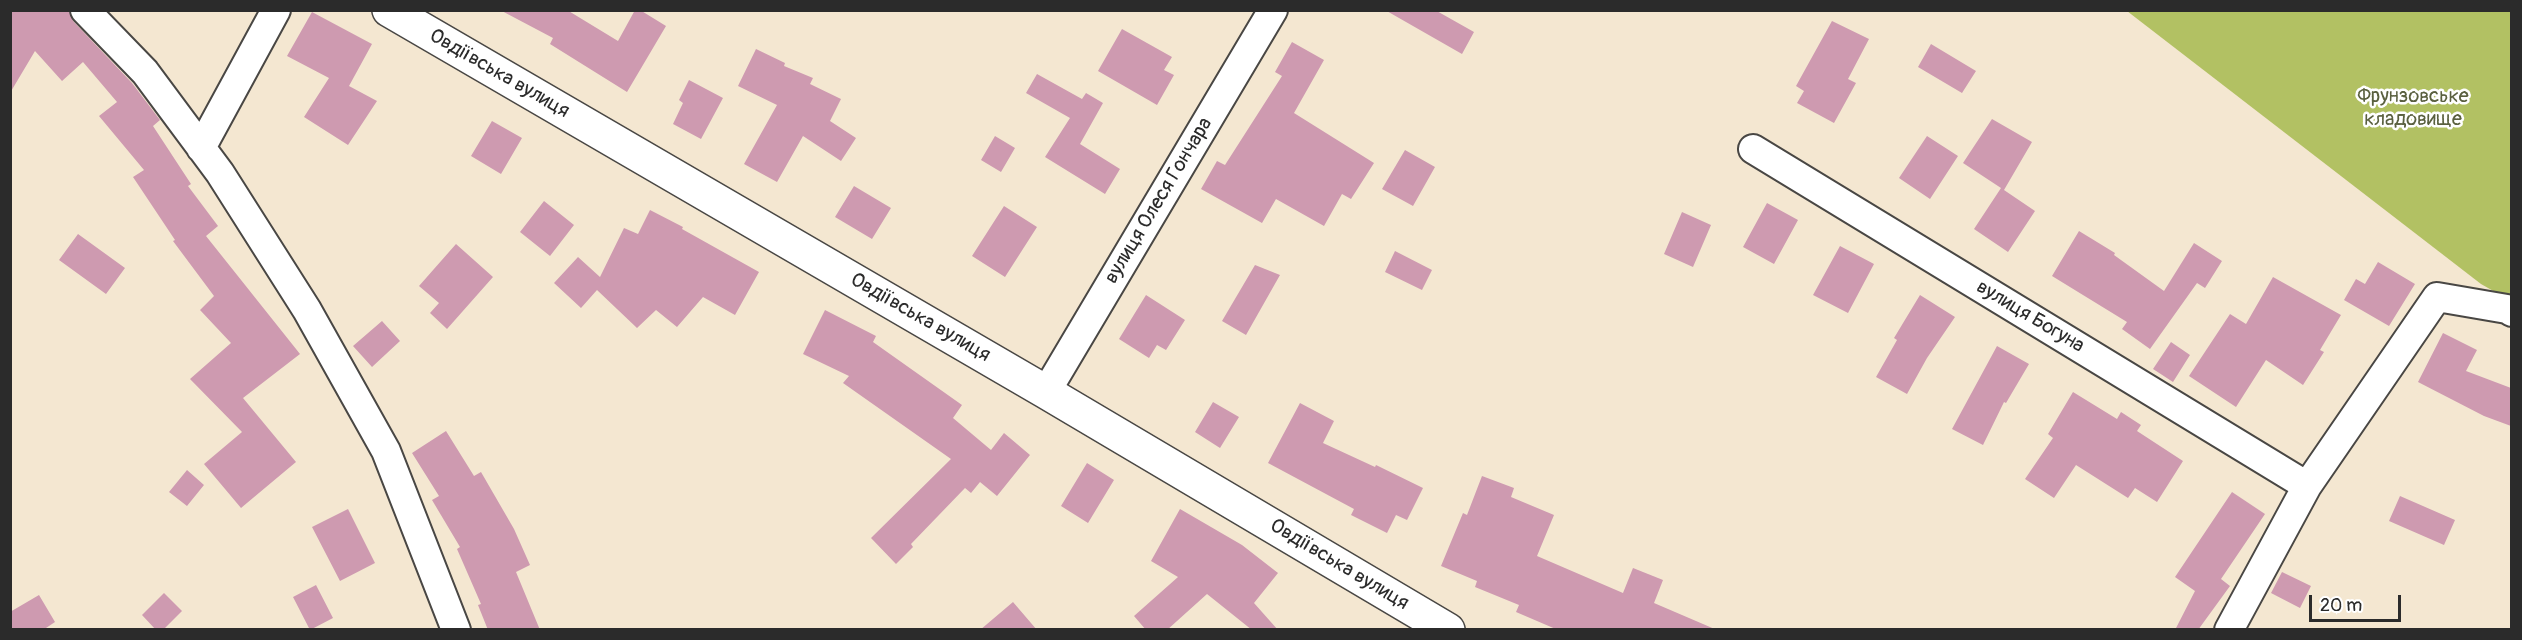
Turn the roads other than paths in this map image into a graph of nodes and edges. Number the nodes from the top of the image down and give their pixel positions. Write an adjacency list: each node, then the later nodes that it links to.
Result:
1 (85, 10): 5 (street)
2 (276, 10): 5 (street)
3 (389, 10): 8 (main road, Овдіївська вулиця)
4 (1273, 10): 8 (street, вулиця Олеся Гончара)
5 (201, 148): 10 (street)
6 (1753, 149): 9 (street, вулиця Богуна)
7 (2511, 312): 9 (street)
8 (1046, 392): 11 (main road, Овдіївська вулиця)
9 (2307, 486): 12 (street)
10 (456, 630)
11 (1448, 630)
12 (2229, 630)

